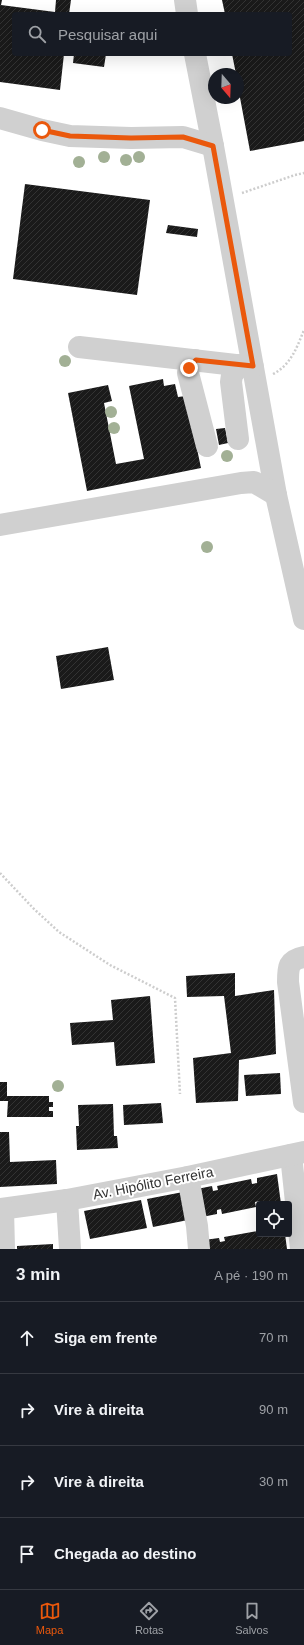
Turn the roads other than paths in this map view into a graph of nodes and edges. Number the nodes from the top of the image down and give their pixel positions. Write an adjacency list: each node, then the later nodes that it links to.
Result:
1 (185, 0): 2 (street)
2 (187, 12)
3 (195, 56): 5 (street)
4 (0, 118): 5 (street)
5 (213, 146): 8 (street)
6 (79, 347): 7 (street)
7 (196, 360): 8 (street); 10 (street)
8 (249, 370): 9 (street); 11 (street)
9 (238, 439)
10 (207, 446)
11 (276, 494): 12 (street); 13 (street)
12 (0, 525)
13 (304, 619)
14 (304, 957): 15 (street)
15 (304, 1102)
16 (297, 1153): 17 (street, Av. Hipólito Ferreira); 23 (street)
17 (188, 1178): 18 (street, Av. Hipólito Ferreira); 22 (street)
18 (67, 1200): 19 (street, Av. Hipólito Ferreira); 21 (street)
19 (1, 1209): 20 (street)
20 (4, 1249)
21 (70, 1249)
22 (199, 1249)
23 (301, 1249)

